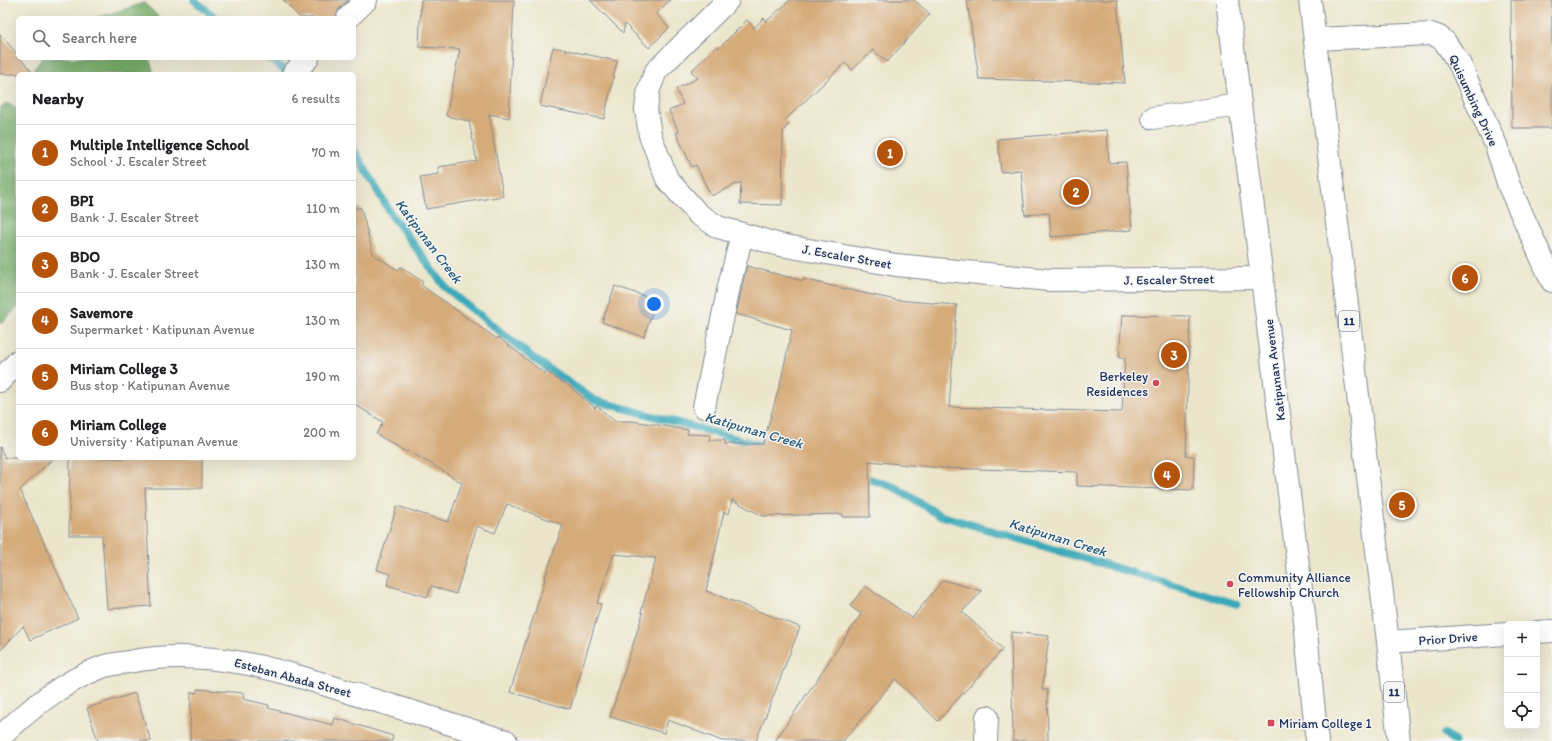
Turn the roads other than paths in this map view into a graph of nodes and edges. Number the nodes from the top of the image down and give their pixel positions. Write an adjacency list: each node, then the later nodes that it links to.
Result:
1 (366, 0): 5 (main road)
2 (728, 0): 11 (main road, J. Escaler Street)
3 (1227, 0): 9 (main road, Katipunan Avenue)
4 (1310, 0): 6 (main road, 11)
5 (350, 16)
6 (1315, 39): 13 (main road, Quisumbing Drive); 20 (main road, 11)
7 (306, 60): 8 (main road)
8 (295, 72)
9 (1239, 105): 10 (main road); 12 (main road, Katipunan Avenue)
10 (1153, 118)
11 (742, 235): 12 (main road, J. Escaler Street); 16 (main road)
12 (1262, 278): 25 (main road, Katipunan Avenue)
13 (1552, 281)
14 (16, 363): 15 (main road)
15 (0, 381)
16 (704, 407)
17 (1552, 631): 18 (main road)
18 (1540, 632)
19 (1504, 634): 20 (main road, Prior Drive)
20 (1388, 642): 26 (main road, 11)
21 (987, 717): 24 (main road)
22 (0, 737): 23 (main road, Esteban Abada Street)
23 (506, 741)
24 (986, 741)
25 (1317, 741)
26 (1398, 741)

